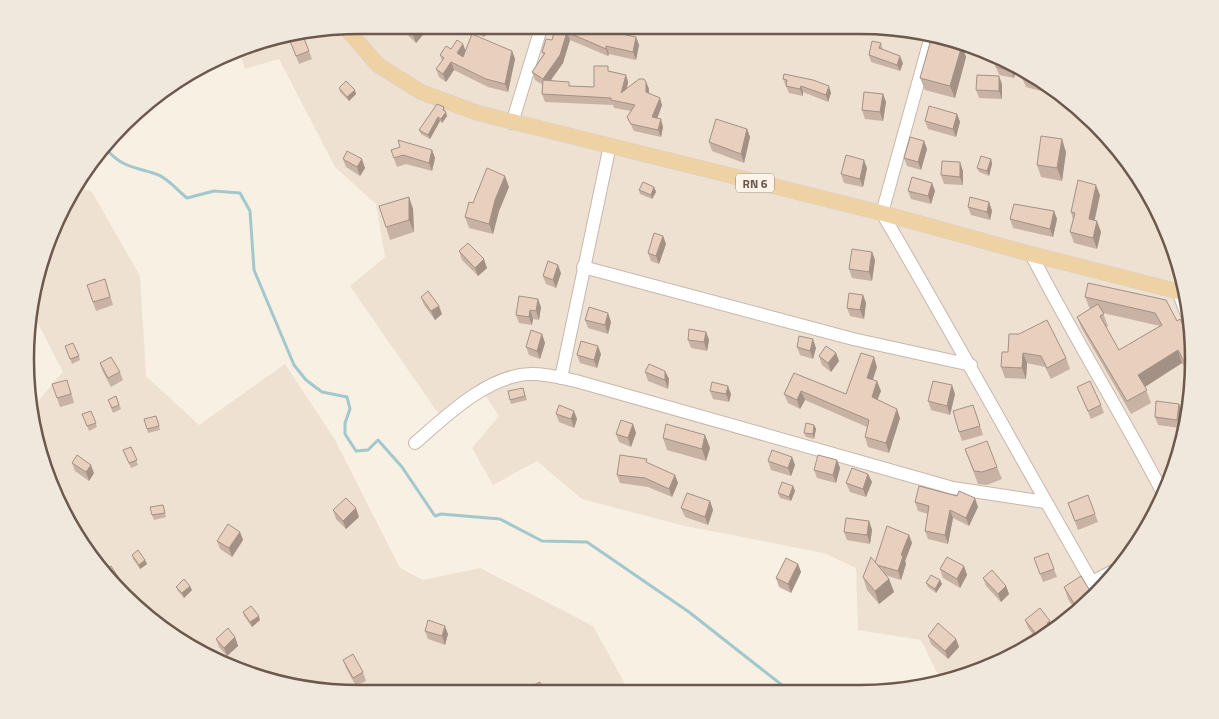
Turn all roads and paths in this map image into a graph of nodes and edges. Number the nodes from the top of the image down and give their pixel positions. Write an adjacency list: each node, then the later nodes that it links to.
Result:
1 (351, 34): 4 (main road, RN 6)
2 (539, 34): 4 (street)
3 (929, 41): 6 (street)
4 (512, 123): 5 (main road, RN 6)
5 (610, 145): 6 (main road, RN 6); 8 (street)
6 (882, 213): 7 (main road, RN 6); 10 (street)
7 (1031, 254): 9 (main road, RN 6); 13 (street)
8 (583, 267): 10 (street); 11 (street)
9 (1178, 292)
10 (970, 364): 14 (street)
11 (561, 378): 12 (street); 14 (street)
12 (415, 443)
13 (1159, 486)
14 (1045, 502): 15 (street)
15 (1094, 585)

